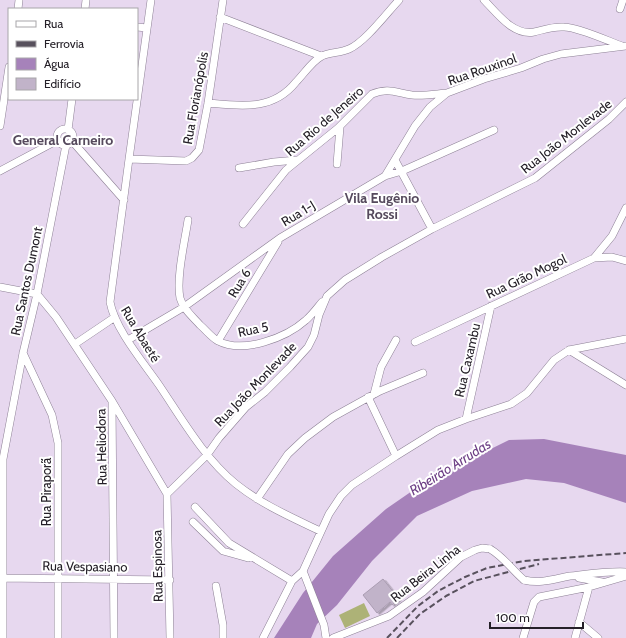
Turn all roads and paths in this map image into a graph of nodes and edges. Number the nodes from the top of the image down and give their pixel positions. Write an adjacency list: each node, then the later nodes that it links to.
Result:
1 (151, 0): 9 (street, Rua Abaeté)
2 (223, 0): 7 (street, Rua Florianópolis)
3 (399, 0): 11 (street)
4 (484, 0): 10 (street)
5 (623, 0): 6 (street)
6 (620, 9)
7 (220, 17): 11 (street); 18 (street, Rua Florianópolis)
8 (138, 27): 9 (street)
9 (147, 28): 13 (street, Rua Abaeté)
10 (625, 47): 14 (street, Rua Rouxinol)
11 (321, 56): 18 (street)
12 (8, 74): 19 (street)
13 (138, 90)
14 (447, 93): 20 (street, Rua Rio de Jeneiro); 27 (street, Rua Rouxinol)
15 (72, 100): 21 (street)
16 (137, 100): 25 (street, Rua Abaeté)
17 (626, 102): 37 (street, Rua João Monlevade)
18 (208, 103): 25 (street, Rua Florianópolis)
19 (0, 126)
20 (340, 127): 26 (street, Rua Rio de Jeneiro); 28 (street)
21 (68, 130): 23 (street); 24 (street)
22 (494, 130): 31 (street, Rua 1-J)
23 (58, 140): 24 (street); 30 (street)
24 (69, 143): 33 (street); 42 (street, Rua Santos Dumont)
25 (128, 159): 33 (street, Rua Abaeté)
26 (297, 160): 29 (street); 36 (street, Rua Rio de Jeneiro)
27 (395, 160): 31 (street); 32 (street, Rua Rouxinol)
28 (337, 164)
29 (239, 168)
30 (0, 171)
31 (402, 171): 32 (street, Rua 1-J); 37 (street)
32 (385, 176): 38 (street, Rua 1-J)
33 (124, 200): 46 (street, Rua Abaeté)
34 (626, 208): 39 (street, Rua Grão Mogol)
35 (188, 220): 45 (street)
36 (243, 224)
37 (432, 229): 43 (street, Rua João Monlevade)
38 (280, 238): 45 (street, Rua 1-J); 50 (street, Rua 6)
39 (594, 258): 40 (street); 44 (street, Rua Grão Mogol)
40 (626, 261)
41 (0, 287): 42 (street)
42 (37, 294): 52 (street, Rua Heliodora); 54 (street, Rua Santos Dumont)
43 (327, 296): 50 (street, Rua 5); 60 (street, Rua João Monlevade)
44 (491, 306): 51 (street, Rua Grão Mogol); 59 (street, Rua Caxambu)
45 (184, 307): 48 (street, Rua 1-J); 50 (street, Rua 5)
46 (116, 317): 48 (street, Rua Abaeté); 52 (street)
47 (626, 339): 53 (street)
48 (128, 340): 60 (street, Rua Abaeté)
49 (396, 340): 57 (street)
50 (218, 341)
51 (414, 342)
52 (75, 344): 58 (street, Rua Heliodora)
53 (570, 350): 56 (street); 59 (street)
54 (23, 353): 73 (street, Rua Santos Dumont); 74 (street, Rua Piraporã)
55 (423, 373): 57 (street)
56 (626, 385)
57 (371, 396): 61 (street); 63 (street)
58 (112, 401): 62 (street); 75 (street, Rua Heliodora)
59 (466, 419): 61 (street)
60 (207, 455): 62 (street, Rua João Monlevade); 63 (street, Rua Abaeté)
61 (396, 456): 66 (street)
62 (168, 494): 76 (street, Rua Espinosa)
63 (257, 499): 66 (street, Rua Abaeté)
64 (195, 507): 67 (street)
65 (193, 522): 67 (street)
66 (320, 531): 68 (street)
67 (255, 559): 77 (street)
68 (303, 571): 77 (street); 87 (street)
69 (626, 572): 71 (street, Rua Beira Linha)
70 (571, 576): 71 (street, Rua Beira Linha); 78 (street, Rua Beira Linha); 88 (street, Rua Beira Linha, bridge)
71 (617, 576): 72 (street); 78 (street)
72 (626, 576)
73 (2, 578): 74 (street, Rua Vespasiano); 81 (street, Rua Santos Dumont)
74 (58, 578): 75 (street, Rua Vespasiano); 82 (street, Rua Piraporã)
75 (114, 579): 76 (street, Rua Vespasiano); 83 (street, Rua Heliodora)
76 (170, 580): 84 (street, Rua Espinosa)
77 (292, 581): 86 (street)
78 (590, 584): 80 (street); 89 (street)
79 (216, 586): 85 (street)
80 (579, 622): 90 (street); 91 (street)
81 (3, 638)
82 (58, 638)
83 (114, 638)
84 (170, 638)
85 (223, 638)
86 (263, 638)
87 (326, 638)
88 (333, 638)
89 (523, 638)
90 (575, 638)
91 (598, 638)

